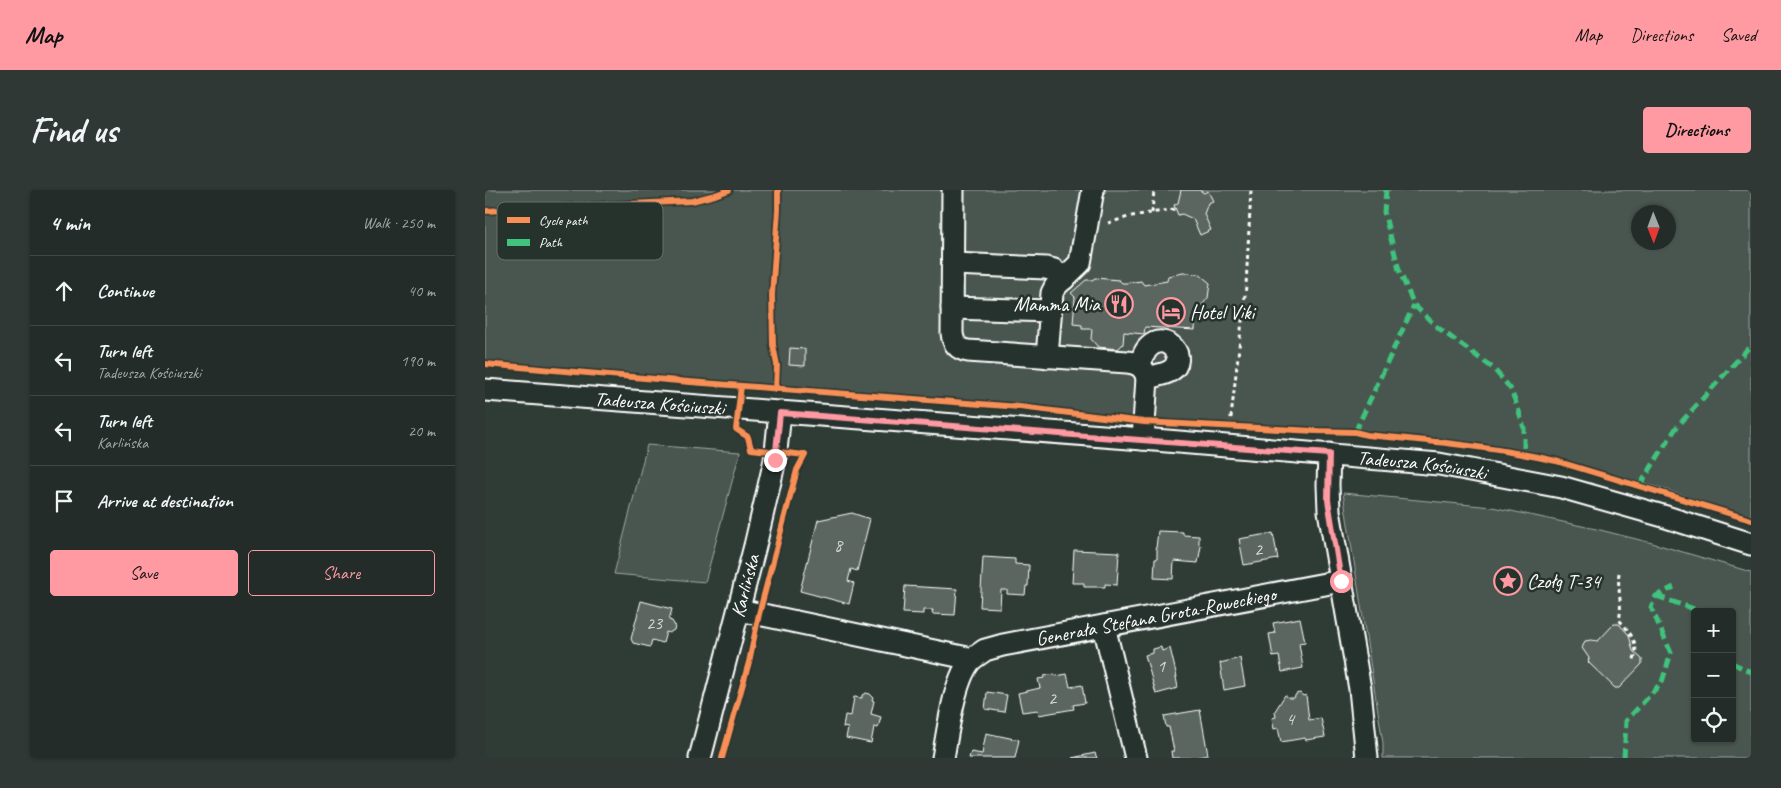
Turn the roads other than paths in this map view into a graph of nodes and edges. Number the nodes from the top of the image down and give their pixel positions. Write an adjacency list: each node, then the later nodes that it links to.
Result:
1 (953, 190): 3 (street)
2 (1093, 190): 4 (street)
3 (953, 264): 4 (street); 5 (street)
4 (1064, 279): 6 (street)
5 (952, 308): 6 (street); 7 (street)
6 (1050, 311): 7 (street)
7 (1047, 356): 10 (street)
8 (485, 390): 9 (street, Tadeusza Kościuszki)
9 (780, 413): 10 (street, Tadeusza Kościuszki); 14 (street, Karlińska)
10 (1143, 439): 11 (street, Tadeusza Kościuszki)
11 (1329, 454): 12 (street, Tadeusza Kościuszki); 13 (street)
12 (1751, 544)
13 (1341, 581): 15 (street, Generała Stefana Grota-Roweckiego); 20 (street)
14 (739, 610): 16 (street); 17 (street, Karlińska)
15 (1104, 626): 16 (street, Generała Stefana Grota-Roweckiego); 19 (street)
16 (972, 659): 18 (street)
17 (700, 758)
18 (943, 758)
19 (1136, 758)
20 (1367, 758)

